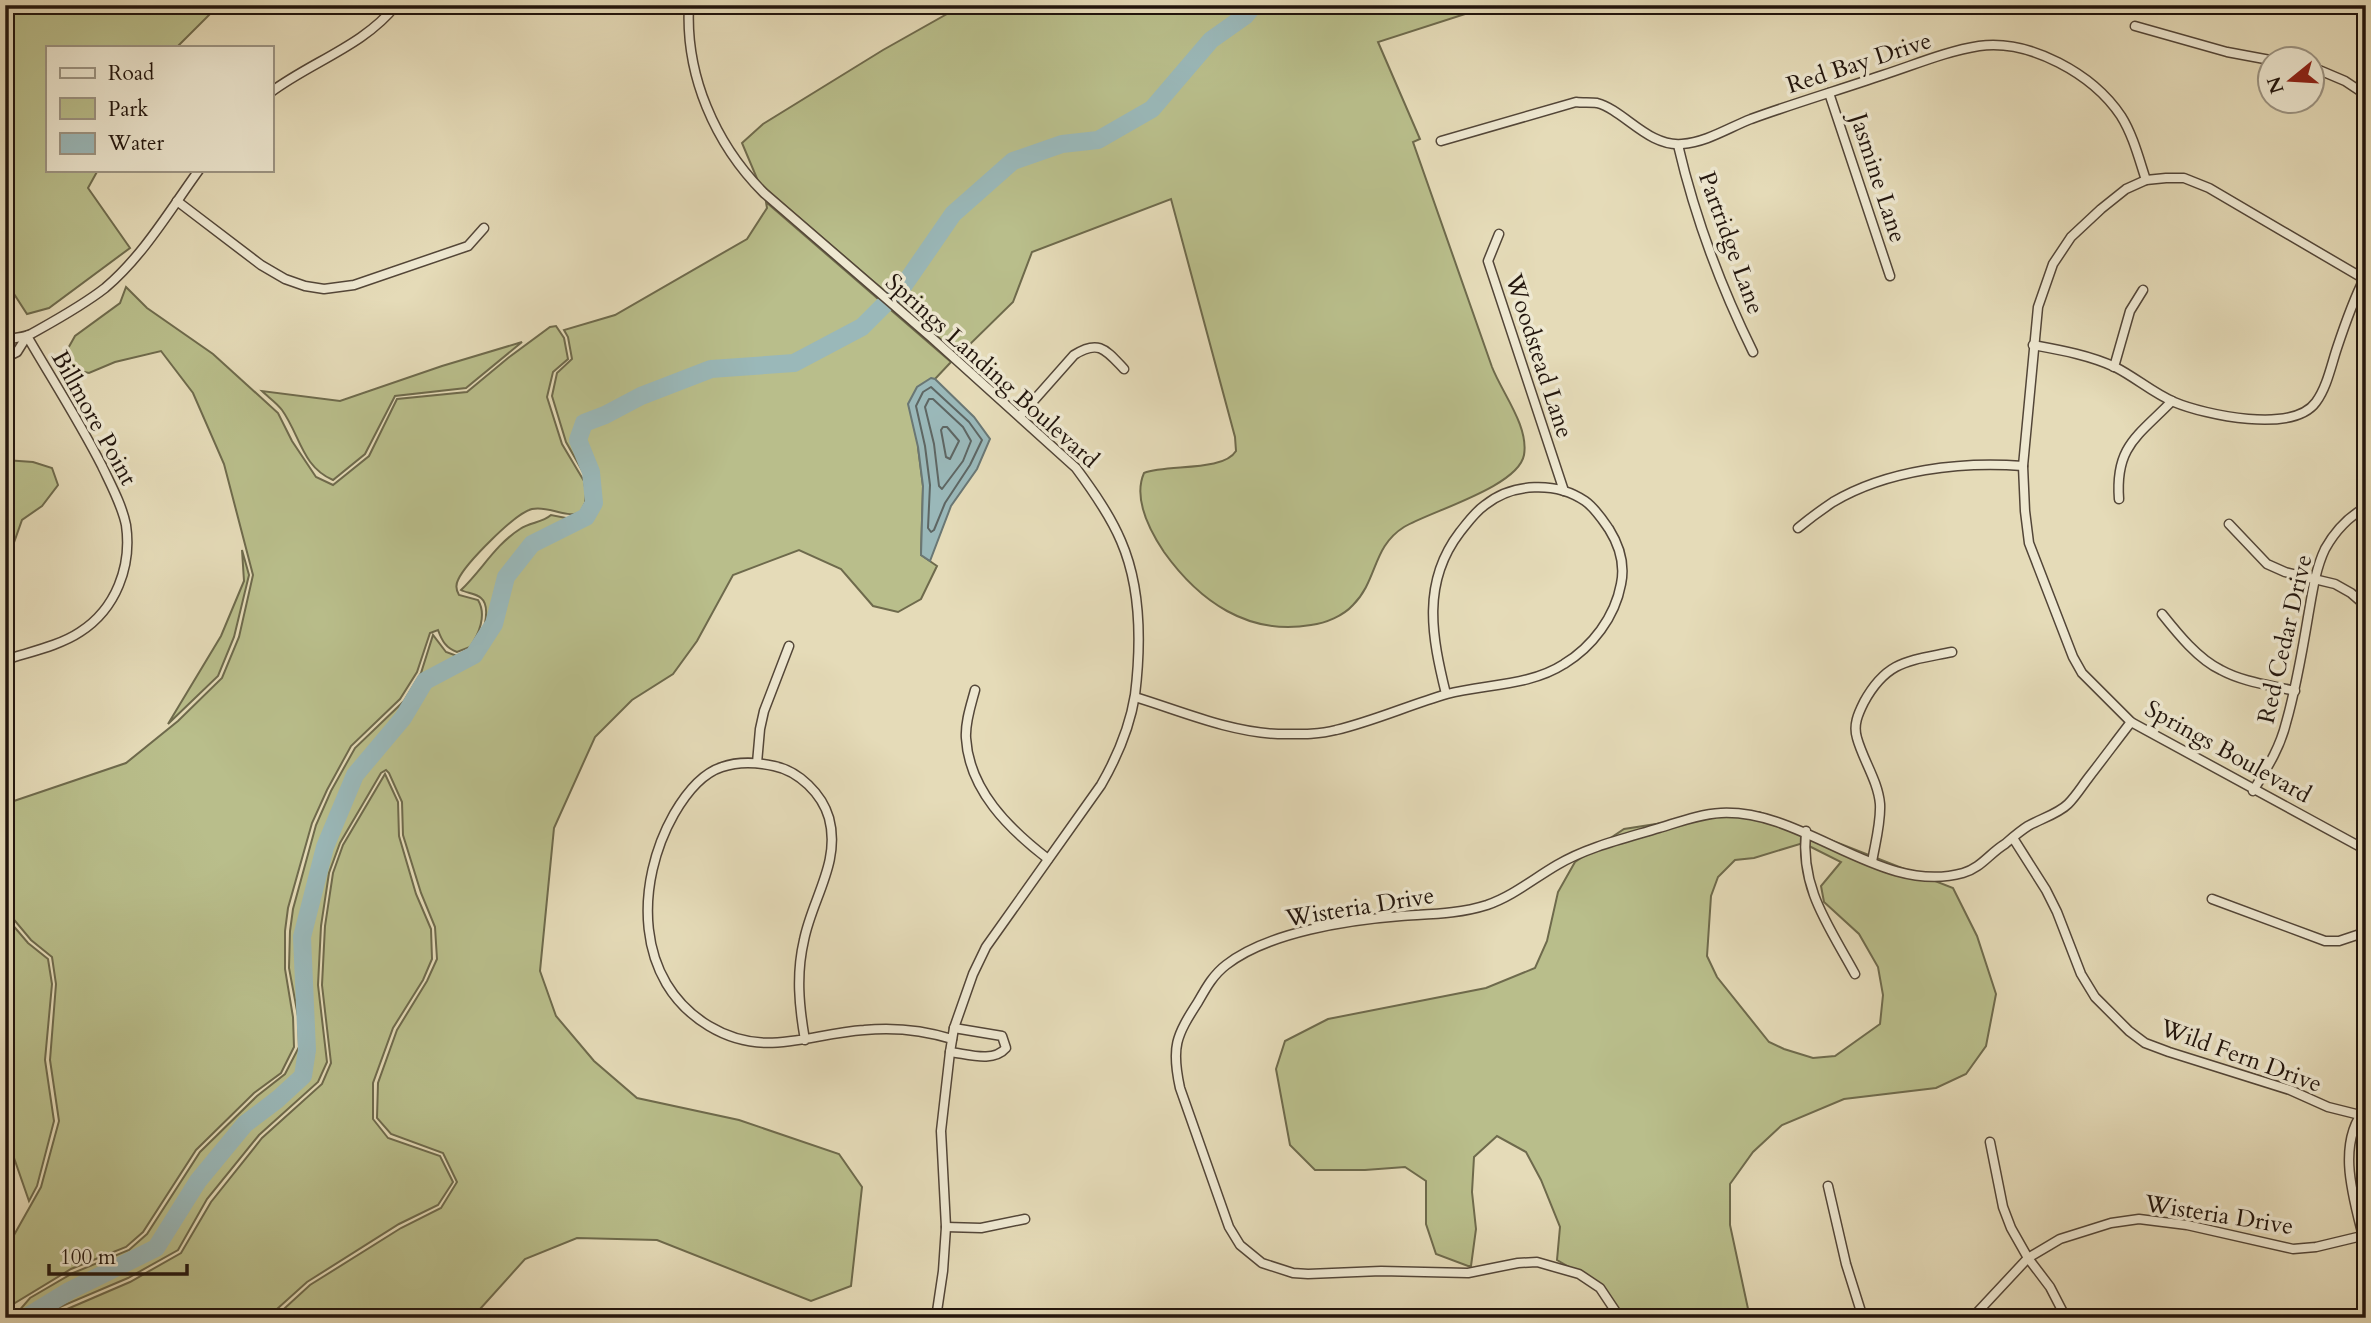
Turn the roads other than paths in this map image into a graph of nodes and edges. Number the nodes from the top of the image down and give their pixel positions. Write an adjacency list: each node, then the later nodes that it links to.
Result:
1 (396, 5): 6 (street)
2 (689, 5): 27 (street, Springs Landing Boulevard)
3 (2135, 26): 4 (street)
4 (2256, 57)
5 (2326, 73): 8 (street)
6 (273, 90)
7 (1829, 93): 10 (street, Red Bay Drive); 12 (street, Red Bay Drive); 16 (street, Jasmine Lane)
8 (2366, 95)
9 (1441, 141): 10 (street)
10 (1678, 145): 22 (street, Partridge Lane)
11 (198, 172): 13 (street)
12 (2146, 180): 17 (street, Springs Boulevard); 21 (street, Springs Boulevard)
13 (177, 201): 14 (street); 19 (street)
14 (484, 228)
15 (1499, 234): 29 (street, Woodstead Lane)
16 (1890, 276)
17 (2365, 279): 26 (street)
18 (2143, 290): 24 (street)
19 (27, 336): 20 (street); 23 (street); 39 (street, Billmore Point)
20 (5, 341)
21 (2033, 345): 24 (street); 28 (street, Springs Boulevard)
22 (1753, 352)
23 (5, 358)
24 (2114, 367): 26 (street)
25 (1124, 369): 27 (street)
26 (2172, 401): 30 (street)
27 (1020, 416): 43 (street, Springs Landing Boulevard)
28 (2023, 466): 33 (street); 44 (street, Springs Boulevard)
29 (1564, 491): 42 (street); 42 (street)
30 (2119, 499)
31 (2366, 507): 34 (street, Red Cedar Drive)
32 (2229, 524): 34 (street)
33 (1798, 528)
34 (2315, 579): 35 (street); 41 (street, Red Cedar Drive)
35 (2366, 606)
36 (2162, 614): 41 (street)
37 (789, 646): 45 (street)
38 (1952, 652): 51 (street)
39 (5, 660)
40 (975, 690): 50 (street)
41 (2295, 691): 46 (street, Red Cedar Drive)
42 (1446, 694): 43 (street)
43 (1135, 697): 50 (street, Springs Landing Boulevard)
44 (2132, 722): 46 (street, Springs Boulevard); 48 (street, Wisteria Drive)
45 (757, 763): 57 (street); 57 (street)
46 (2253, 790): 49 (street, Springs Boulevard)
47 (1806, 831): 51 (street, Wisteria Drive); 54 (street); 67 (street, Wisteria Drive)
48 (2013, 838): 51 (street, Wisteria Drive); 59 (street, Wild Fern Drive)
49 (2366, 850)
50 (1048, 859): 55 (street, Springs Landing Boulevard)
51 (1872, 862)
52 (2212, 900): 53 (street)
53 (2366, 932)
54 (1855, 974)
55 (954, 1028): 56 (street, Springs Landing Boulevard); 58 (street)
56 (952, 1039): 57 (street); 58 (street, Springs Landing Boulevard)
57 (805, 1040)
58 (950, 1052): 63 (street, Springs Landing Boulevard)
59 (2363, 1111): 64 (street)
60 (1990, 1142): 65 (street)
61 (1828, 1185): 68 (street)
62 (1025, 1219): 63 (street)
63 (946, 1227): 66 (street, Springs Landing Boulevard)
64 (2364, 1235): 65 (street, Wisteria Drive)
65 (2028, 1258): 69 (street, Wisteria Drive); 70 (street)
66 (936, 1318)
67 (1620, 1318)
68 (1863, 1318)
69 (1972, 1318)
70 (2066, 1318)

